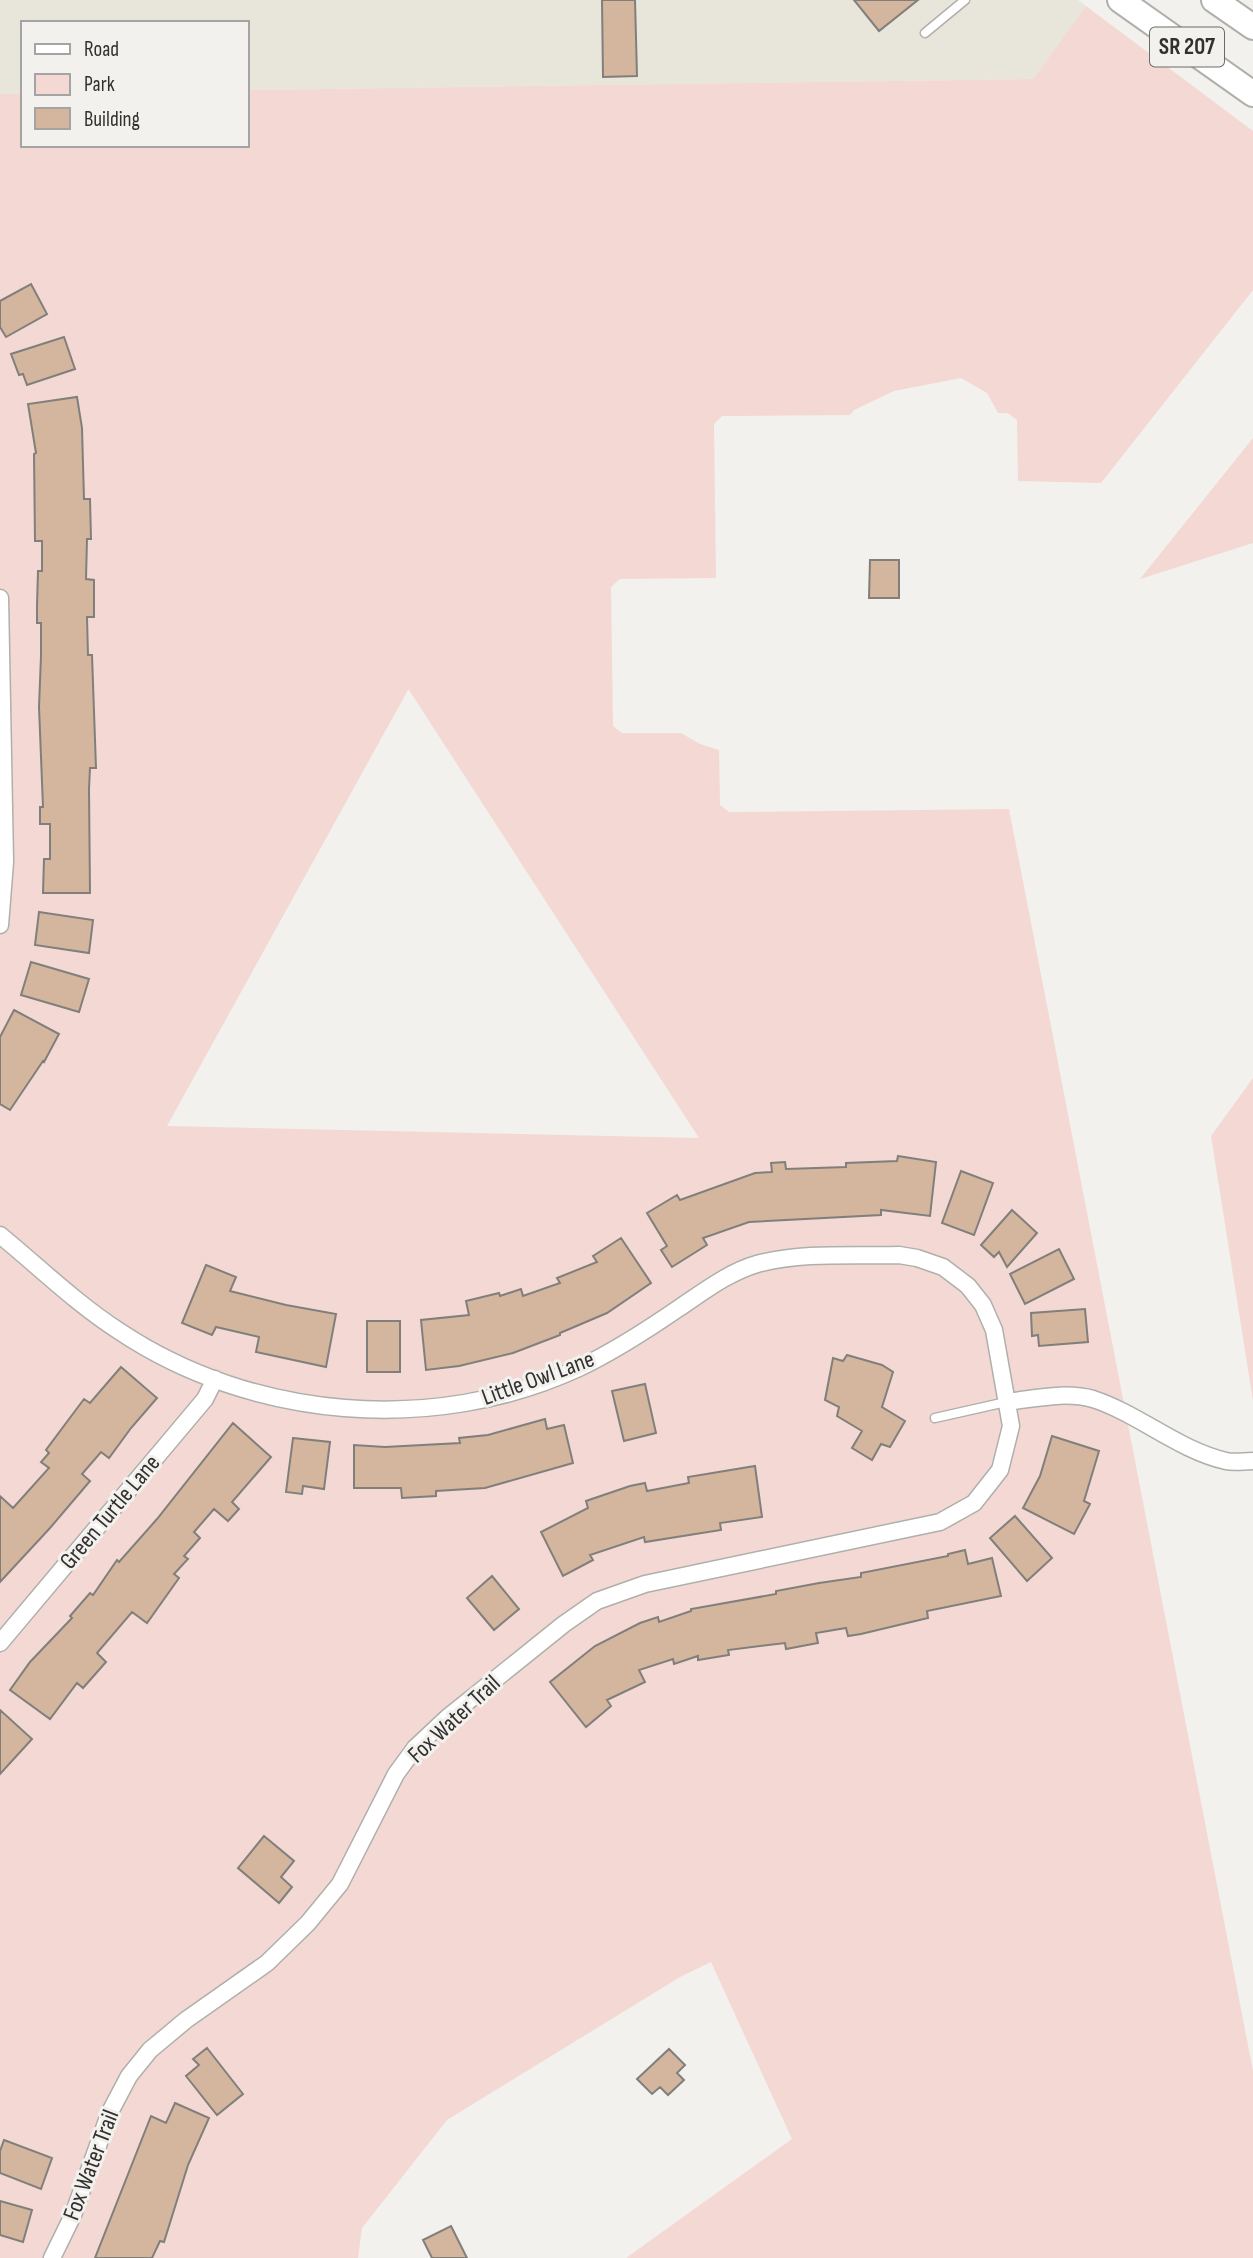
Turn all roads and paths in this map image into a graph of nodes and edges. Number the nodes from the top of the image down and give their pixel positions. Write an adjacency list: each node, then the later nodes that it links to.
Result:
1 (965, 0): 5 (lane)
2 (1120, 0): 6 (highway, SR 207)
3 (1214, 0): 4 (highway, SR 207)
4 (1253, 27)
5 (925, 33)
6 (1253, 94)
7 (0, 598): 8 (street)
8 (0, 925)
9 (0, 1235): 10 (street, Little Owl Lane)
10 (215, 1379): 11 (street, Little Owl Lane); 14 (street, Green Turtle Lane)
11 (1006, 1402): 12 (lane); 13 (street); 15 (street, Fox Water Trail)
12 (935, 1418)
13 (1253, 1461)
14 (0, 1643)
15 (52, 2258)

